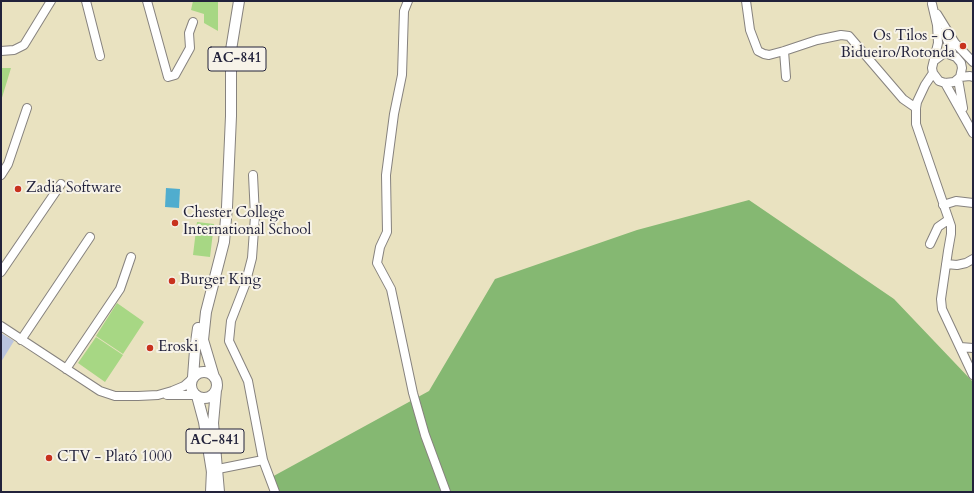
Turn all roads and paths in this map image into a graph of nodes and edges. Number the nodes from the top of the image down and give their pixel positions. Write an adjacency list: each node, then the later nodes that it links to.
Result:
1 (50, 1): 12 (street)
2 (86, 1): 14 (street)
3 (147, 1): 9 (street)
4 (239, 1): 27 (main road, AC-841)
5 (245, 1): 27 (main road, AC-841)
6 (408, 1): 60 (street)
7 (746, 1): 13 (street)
8 (931, 3): 10 (street); 11 (street)
9 (193, 22)
10 (946, 32): 11 (street); 15 (street); 17 (street)
11 (938, 43): 16 (street)
12 (1, 51)
13 (784, 51): 21 (street); 26 (street)
14 (100, 56)
15 (956, 57): 16 (street); 18 (street); 22 (street)
16 (935, 60): 19 (street)
17 (973, 62)
18 (973, 67)
19 (933, 72): 23 (street); 24 (street)
20 (972, 76): 22 (street)
21 (786, 77)
22 (959, 78): 23 (street); 28 (street)
23 (942, 82): 24 (street); 28 (street)
24 (922, 90): 26 (street)
25 (27, 108): 30 (street)
26 (916, 108): 34 (street)
27 (231, 116): 41 (main road, AC-841)
28 (968, 124): 29 (street)
29 (973, 133)
30 (1, 175)
31 (253, 176): 54 (street)
32 (61, 184): 42 (street)
33 (973, 203): 34 (street)
34 (943, 205): 35 (street)
35 (948, 220): 37 (street); 40 (street)
36 (90, 237): 44 (street)
37 (930, 244)
38 (131, 257): 47 (street)
39 (973, 259): 40 (street)
40 (946, 264): 45 (street)
41 (217, 268): 49 (main road, AC-841); 50 (main road, AC-841)
42 (1, 272)
43 (1, 326): 44 (street)
44 (21, 340): 47 (street)
45 (960, 348): 46 (street); 48 (street)
46 (973, 348)
47 (66, 369): 52 (street)
48 (973, 375)
49 (214, 377): 50 (main road); 51 (main road, AC-841)
50 (192, 378): 52 (street); 53 (main road, AC-841)
51 (216, 390): 53 (main road); 55 (main road, AC-841)
52 (158, 395): 53 (street)
53 (197, 396): 55 (main road, AC-841)
54 (263, 460): 55 (street); 59 (street)
55 (214, 469): 56 (street); 57 (main road, AC-841); 58 (main road, AC-841)
56 (210, 492)
57 (213, 492)
58 (220, 492)
59 (275, 492)
60 (446, 492)

